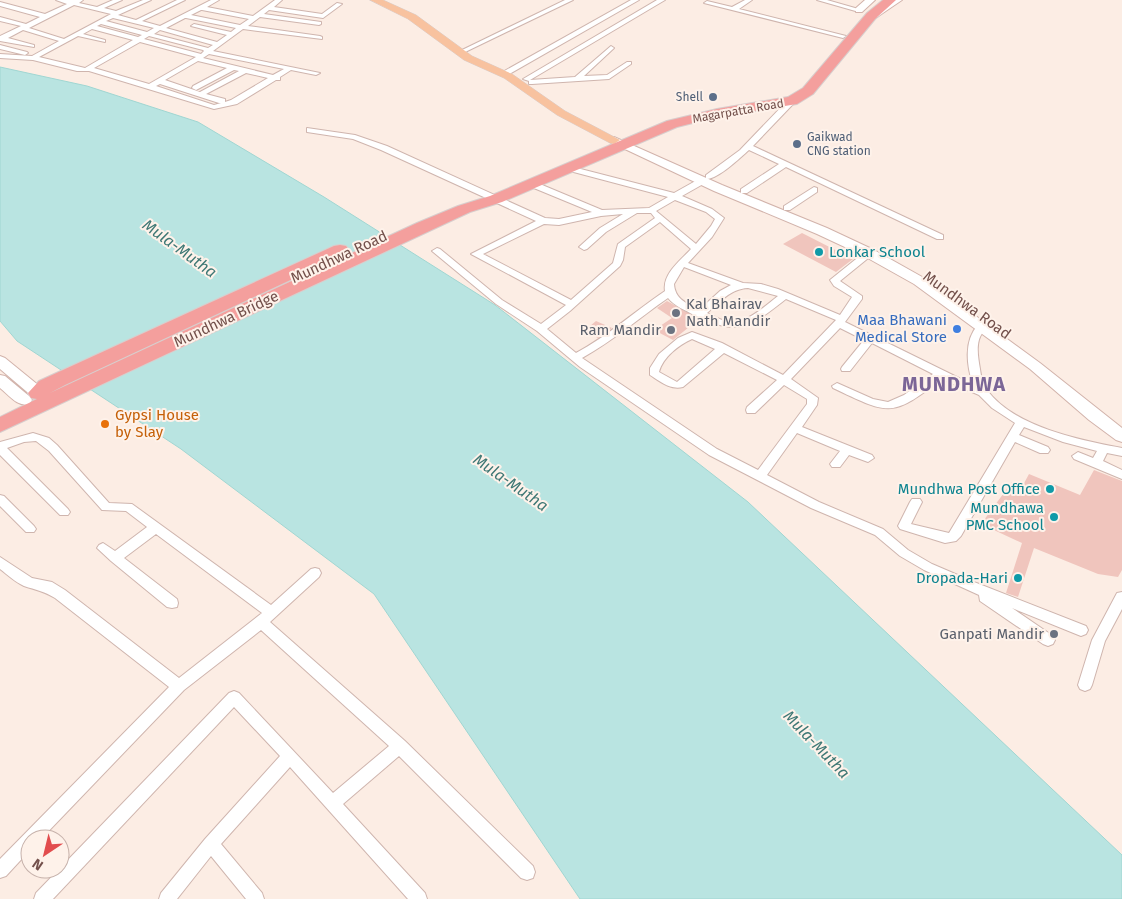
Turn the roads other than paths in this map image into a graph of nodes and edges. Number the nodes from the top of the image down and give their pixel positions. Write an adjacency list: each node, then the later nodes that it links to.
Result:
1 (60, 0): 16 (street)
2 (118, 0): 20 (street)
3 (182, 0): 19 (street)
4 (216, 0): 21 (street)
5 (279, 0): 22 (street)
6 (375, 0): 52 (main road, Mundhwa Road)
7 (570, 0): 52 (street)
8 (636, 0): 61 (street)
9 (662, 0): 66 (street)
10 (721, 0): 24 (street)
11 (749, 0): 24 (street)
12 (820, 0): 23 (street)
13 (890, 0): 23 (highway)
14 (897, 0): 23 (main road)
15 (146, 1): 19 (street); 25 (street)
16 (77, 2): 20 (street); 27 (street)
17 (0, 4): 27 (street)
18 (340, 4): 22 (street)
19 (169, 7): 26 (street); 30 (street)
20 (99, 8): 25 (street)
21 (202, 8): 26 (street); 28 (street)
22 (268, 8): 28 (street)
23 (867, 8): 42 (highway, Magarpatta Road); 71 (highway, Magarpatta Road)
24 (734, 9): 42 (street)
25 (115, 14): 30 (street); 32 (street)
26 (189, 14): 31 (street); 36 (street)
27 (46, 17): 37 (street)
28 (256, 17): 33 (street); 36 (street)
29 (0, 18): 37 (street)
30 (138, 21): 38 (street)
31 (174, 21): 38 (street); 41 (street)
32 (101, 22): 35 (street); 40 (street)
33 (319, 23)
34 (0, 26): 37 (street)
35 (91, 27): 39 (street); 46 (street)
36 (241, 27): 41 (street); 44 (street)
37 (23, 28): 43 (street); 45 (street)
38 (160, 28): 40 (street); 48 (street)
39 (77, 34): 45 (street); 47 (street)
40 (148, 34): 46 (street); 53 (street)
41 (232, 34): 48 (street)
42 (843, 36): 73 (highway, Magarpatta Road)
43 (1, 38): 49 (street)
44 (320, 38)
45 (65, 40): 55 (street)
46 (138, 40): 53 (street); 59 (street)
47 (103, 42)
48 (217, 44): 53 (street)
49 (32, 46)
50 (0, 47): 55 (street)
51 (611, 48): 64 (street)
52 (460, 52): 61 (main road, Mundhwa Road)
53 (204, 54): 57 (street); 58 (street); 65 (street)
54 (0, 56): 55 (street)
55 (34, 57): 59 (street)
56 (629, 64): 64 (street)
57 (234, 67): 60 (street); 68 (street)
58 (290, 68): 62 (street); 63 (street)
59 (89, 69): 67 (street)
60 (246, 70): 63 (street); 69 (street)
61 (508, 72): 66 (main road, Mundhwa Road); 73 (main road, Mundhwa Road)
62 (316, 73)
63 (277, 78): 67 (street)
64 (576, 80): 66 (street)
65 (159, 81): 67 (street); 70 (street)
66 (529, 81): 73 (main road, Mundhwa Road)
67 (150, 86)
68 (196, 88)
69 (204, 92)
70 (222, 101)
71 (792, 101): 73 (highway, Magarpatta Road); 74 (street)
72 (310, 130): 81 (street)
73 (623, 140): 76 (highway, Magarpatta Road); 77 (main road, Mundhwa Road); 81 (highway, Magarpatta Road)
74 (747, 146): 75 (street); 77 (street)
75 (785, 164): 80 (street); 90 (street)
76 (569, 168): 78 (highway, Magarpatta Road); 82 (street)
77 (706, 179): 80 (main road, Mundhwa Road); 82 (street); 94 (main road, Mundhwa Road)
78 (532, 184): 81 (highway, Magarpatta Road); 86 (street)
79 (814, 190): 83 (street)
80 (744, 191): 83 (main road, Mundhwa Road)
81 (491, 196): 88 (street); 89 (highway)
82 (675, 197): 84 (street); 92 (street)
83 (787, 208): 102 (main road, Mundhwa Road)
84 (651, 210): 85 (street); 87 (street)
85 (635, 211): 86 (street); 91 (street)
86 (601, 212): 88 (street)
87 (660, 218): 92 (street); 99 (street)
88 (543, 221): 99 (street)
89 (419, 225): 115 (highway); 115 (highway, Mundhwa Road)
90 (940, 237)
91 (584, 246)
92 (697, 249): 95 (street)
93 (437, 251): 103 (street)
94 (869, 253): 101 (street); 102 (main road, Mundhwa Road)
95 (684, 264): 96 (street); 97 (street)
96 (740, 286): 98 (street); 100 (street)
97 (670, 292): 100 (street); 107 (street)
98 (785, 295): 101 (street); 104 (street)
99 (572, 304): 103 (street)
100 (701, 313): 104 (street)
101 (840, 321): 105 (street); 112 (street)
102 (985, 324): 114 (street); 121 (main road, Mundhwa Road)
103 (541, 329): 107 (street)
104 (709, 330): 106 (street); 106 (street)
105 (871, 338): 109 (street); 110 (street)
106 (718, 345): 112 (street)
107 (575, 357): 134 (street)
108 (0, 361): 115 (main road)
109 (846, 369)
110 (941, 374): 113 (street); 114 (street)
111 (0, 380): 115 (main road)
112 (784, 380): 116 (street); 120 (street)
113 (838, 386)
114 (982, 392): 118 (street)
115 (31, 407): 117 (highway); 119 (highway); 122 (highway)
116 (751, 410)
117 (0, 413)
118 (1021, 422): 123 (street); 125 (street)
119 (0, 426)
120 (795, 428): 126 (street); 134 (street)
121 (1120, 429)
122 (0, 436)
123 (1012, 436): 127 (street); 138 (street)
124 (0, 447): 137 (street); 139 (street)
125 (1104, 448): 128 (street); 131 (street)
126 (847, 449): 130 (street); 132 (street)
127 (1044, 450)
128 (1122, 452)
129 (1078, 456): 131 (street)
130 (868, 458)
131 (1096, 463): 133 (street)
132 (836, 464)
133 (1122, 475)
134 (760, 476): 141 (street)
135 (0, 499): 140 (street)
136 (916, 502): 138 (street)
137 (64, 512)
138 (904, 526): 141 (street)
139 (156, 527): 143 (street); 149 (street)
140 (30, 529)
141 (893, 542): 146 (street)
142 (103, 548): 143 (street)
143 (115, 558): 148 (street)
144 (0, 562): 153 (street)
145 (315, 573): 149 (street)
146 (969, 586): 150 (street); 151 (street)
147 (1122, 597): 152 (street)
148 (172, 603)
149 (267, 618): 153 (street); 154 (street)
150 (1081, 630)
151 (1048, 640)
152 (1085, 685)
153 (179, 686): 158 (street)
154 (400, 746): 156 (street); 159 (street)
155 (290, 756): 156 (street); 157 (street); 160 (street)
156 (333, 803): 163 (street)
157 (211, 844): 161 (street); 162 (street)
158 (0, 870)
159 (527, 872)
160 (42, 899)
161 (167, 899)
162 (256, 899)
163 (420, 899)

